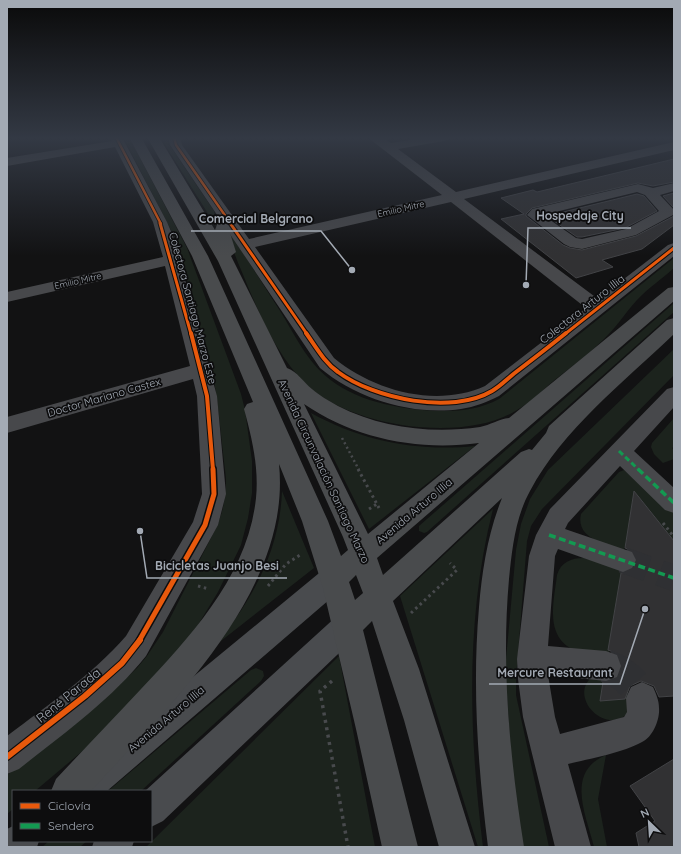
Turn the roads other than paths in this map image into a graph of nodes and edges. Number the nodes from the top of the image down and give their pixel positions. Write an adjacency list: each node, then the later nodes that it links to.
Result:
1 (141, 177): 13 (street, Colectora Santiago Marzo Este)
2 (149, 177): 18 (highway, Avenida Circunvalación Santiago Marzo)
3 (177, 177): 18 (highway, Avenida Circunvalación Santiago Marzo)
4 (198, 177): 10 (street)
5 (428, 177): 9 (street)
6 (541, 177): 9 (street, Emilio Mitre)
7 (674, 187): 8 (street)
8 (651, 193): 8 (street)
9 (454, 197): 11 (street, Emilio Mitre); 17 (street)
10 (226, 217): 11 (street); 18 (highway)
11 (245, 245): 17 (street, Colectora Arturo Illia)
12 (674, 248): 17 (street, Colectora Arturo Illia)
13 (172, 260): 16 (street, Emilio Mitre); 22 (street, Colectora Santiago Marzo Este)
14 (674, 275): 20 (highway)
15 (674, 292): 20 (highway, Avenida Arturo Illia)
16 (7, 297)
17 (598, 308)
18 (238, 313): 21 (highway, Avenida Circunvalación Santiago Marzo); 32 (highway, Avenida Circunvalación Santiago Marzo); 41 (highway)
19 (674, 324): 25 (highway)
20 (613, 344): 24 (highway, Avenida Arturo Illia)
21 (266, 345): 24 (highway); 30 (highway, Avenida Circunvalación Santiago Marzo)
22 (201, 370): 26 (street, Doctor Mariano Castex); 36 (street, Colectora Santiago Marzo Este)
23 (674, 394): 27 (street)
24 (534, 409): 30 (highway, Avenida Arturo Illia)
25 (568, 421): 33 (highway); 46 (highway)
26 (7, 425)
27 (619, 451): 28 (street); 29 (street)
28 (674, 503)
29 (549, 536): 31 (street); 35 (street)
30 (363, 554): 32 (highway, Avenida Arturo Illia); 33 (highway, Avenida Circunvalación Santiago Marzo)
31 (623, 560)
32 (334, 578): 34 (highway, Avenida Circunvalación Santiago Marzo); 42 (main road, Avenida Arturo Illia)
33 (379, 596): 34 (highway); 45 (highway, Avenida Circunvalación Santiago Marzo)
34 (348, 625): 43 (main road); 44 (highway, Avenida Circunvalación Santiago Marzo)
35 (532, 659): 37 (street); 39 (street)
36 (122, 663): 40 (street, René Parada)
37 (606, 666)
38 (642, 698): 39 (street)
39 (549, 752): 47 (street)
40 (7, 757)
41 (69, 790)
42 (82, 790)
43 (152, 808)
44 (400, 847)
45 (457, 847)
46 (506, 847)
47 (573, 847)

